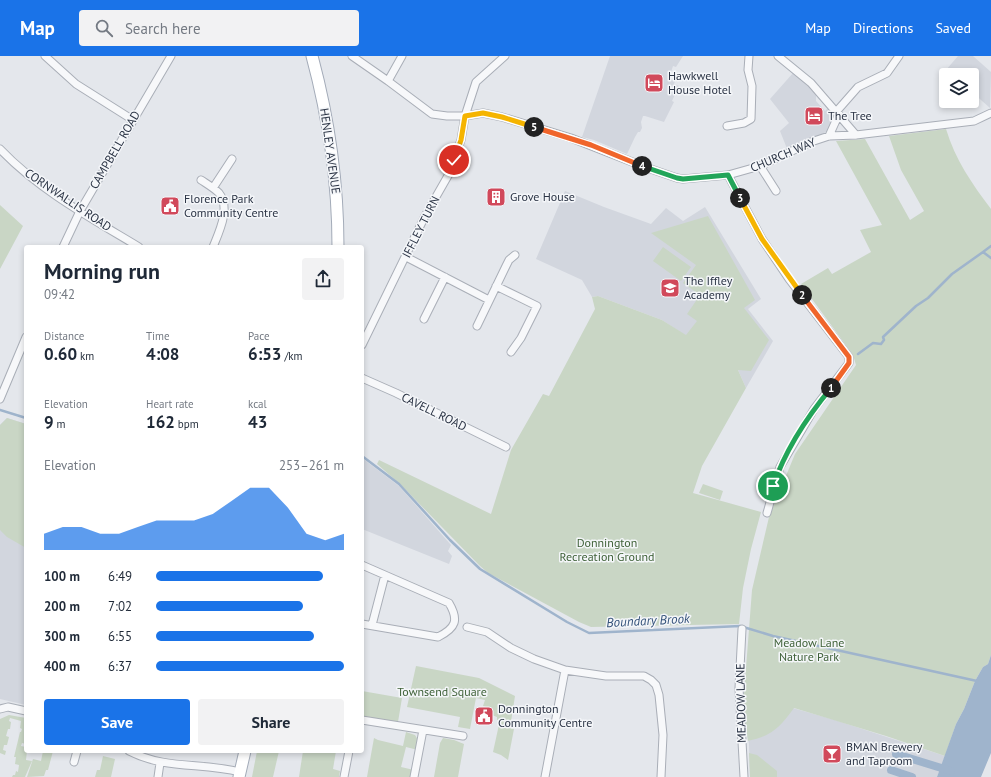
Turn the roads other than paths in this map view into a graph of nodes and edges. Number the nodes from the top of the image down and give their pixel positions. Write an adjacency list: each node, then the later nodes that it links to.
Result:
1 (45, 56): 14 (street)
2 (171, 56): 14 (street, CAMPBELL ROAD)
3 (312, 56): 29 (main road, HENLEY AVENUE)
4 (352, 56): 10 (street)
5 (402, 56): 10 (street)
6 (505, 56): 13 (street, IFFLEY TURN)
7 (749, 56): 15 (street)
8 (778, 56): 11 (street)
9 (899, 56): 11 (street)
10 (388, 81): 13 (street)
11 (837, 113): 16 (street); 17 (street)
12 (991, 113): 16 (street, CHURCH WAY)
13 (465, 116): 21 (street, CHURCH WAY); 31 (street, IFFLEY TURN)
14 (133, 120): 25 (street, CAMPBELL ROAD)
15 (727, 126)
16 (856, 135): 17 (street, CHURCH WAY)
17 (829, 136): 20 (street, CHURCH WAY)
18 (0, 149): 25 (street, CORNWALLIS ROAD)
19 (232, 159): 23 (street)
20 (760, 166): 21 (street, CHURCH WAY); 24 (street)
21 (728, 175): 43 (street)
22 (201, 180): 23 (street)
23 (213, 188): 28 (street)
24 (776, 191)
25 (80, 211): 26 (street, CAMPBELL ROAD); 27 (street, CORNWALLIS ROAD)
26 (64, 245)
27 (136, 245)
28 (214, 245)
29 (338, 245)
30 (515, 255): 33 (street)
31 (406, 257): 32 (street); 38 (street, IFFLEY TURN)
32 (445, 277): 34 (street); 35 (street)
33 (496, 286): 34 (street); 39 (street)
34 (489, 300): 36 (street)
35 (424, 319)
36 (477, 326)
37 (24, 341): 41 (street)
38 (364, 341)
39 (511, 352)
40 (364, 379): 42 (street, CAVELL ROAD)
41 (0, 399)
42 (506, 447)
43 (767, 513)
44 (364, 566): 45 (street)
45 (385, 575): 47 (street); 47 (street)
46 (364, 624): 47 (street)
47 (372, 625)
48 (467, 627): 50 (street)
49 (742, 629): 68 (street, MEADOW LANE)
50 (565, 670): 66 (street); 67 (street)
51 (0, 709): 52 (street)
52 (24, 711)
53 (364, 720): 54 (street)
54 (423, 730): 55 (street); 65 (street)
55 (463, 736)
56 (76, 753): 60 (street)
57 (135, 753): 61 (street)
58 (245, 753): 62 (main road)
59 (349, 753): 64 (street)
60 (74, 762)
61 (160, 763): 62 (street); 63 (street)
62 (240, 774)
63 (158, 777)
64 (344, 777)
65 (414, 777)
66 (545, 777)
67 (661, 777)
68 (744, 777)

